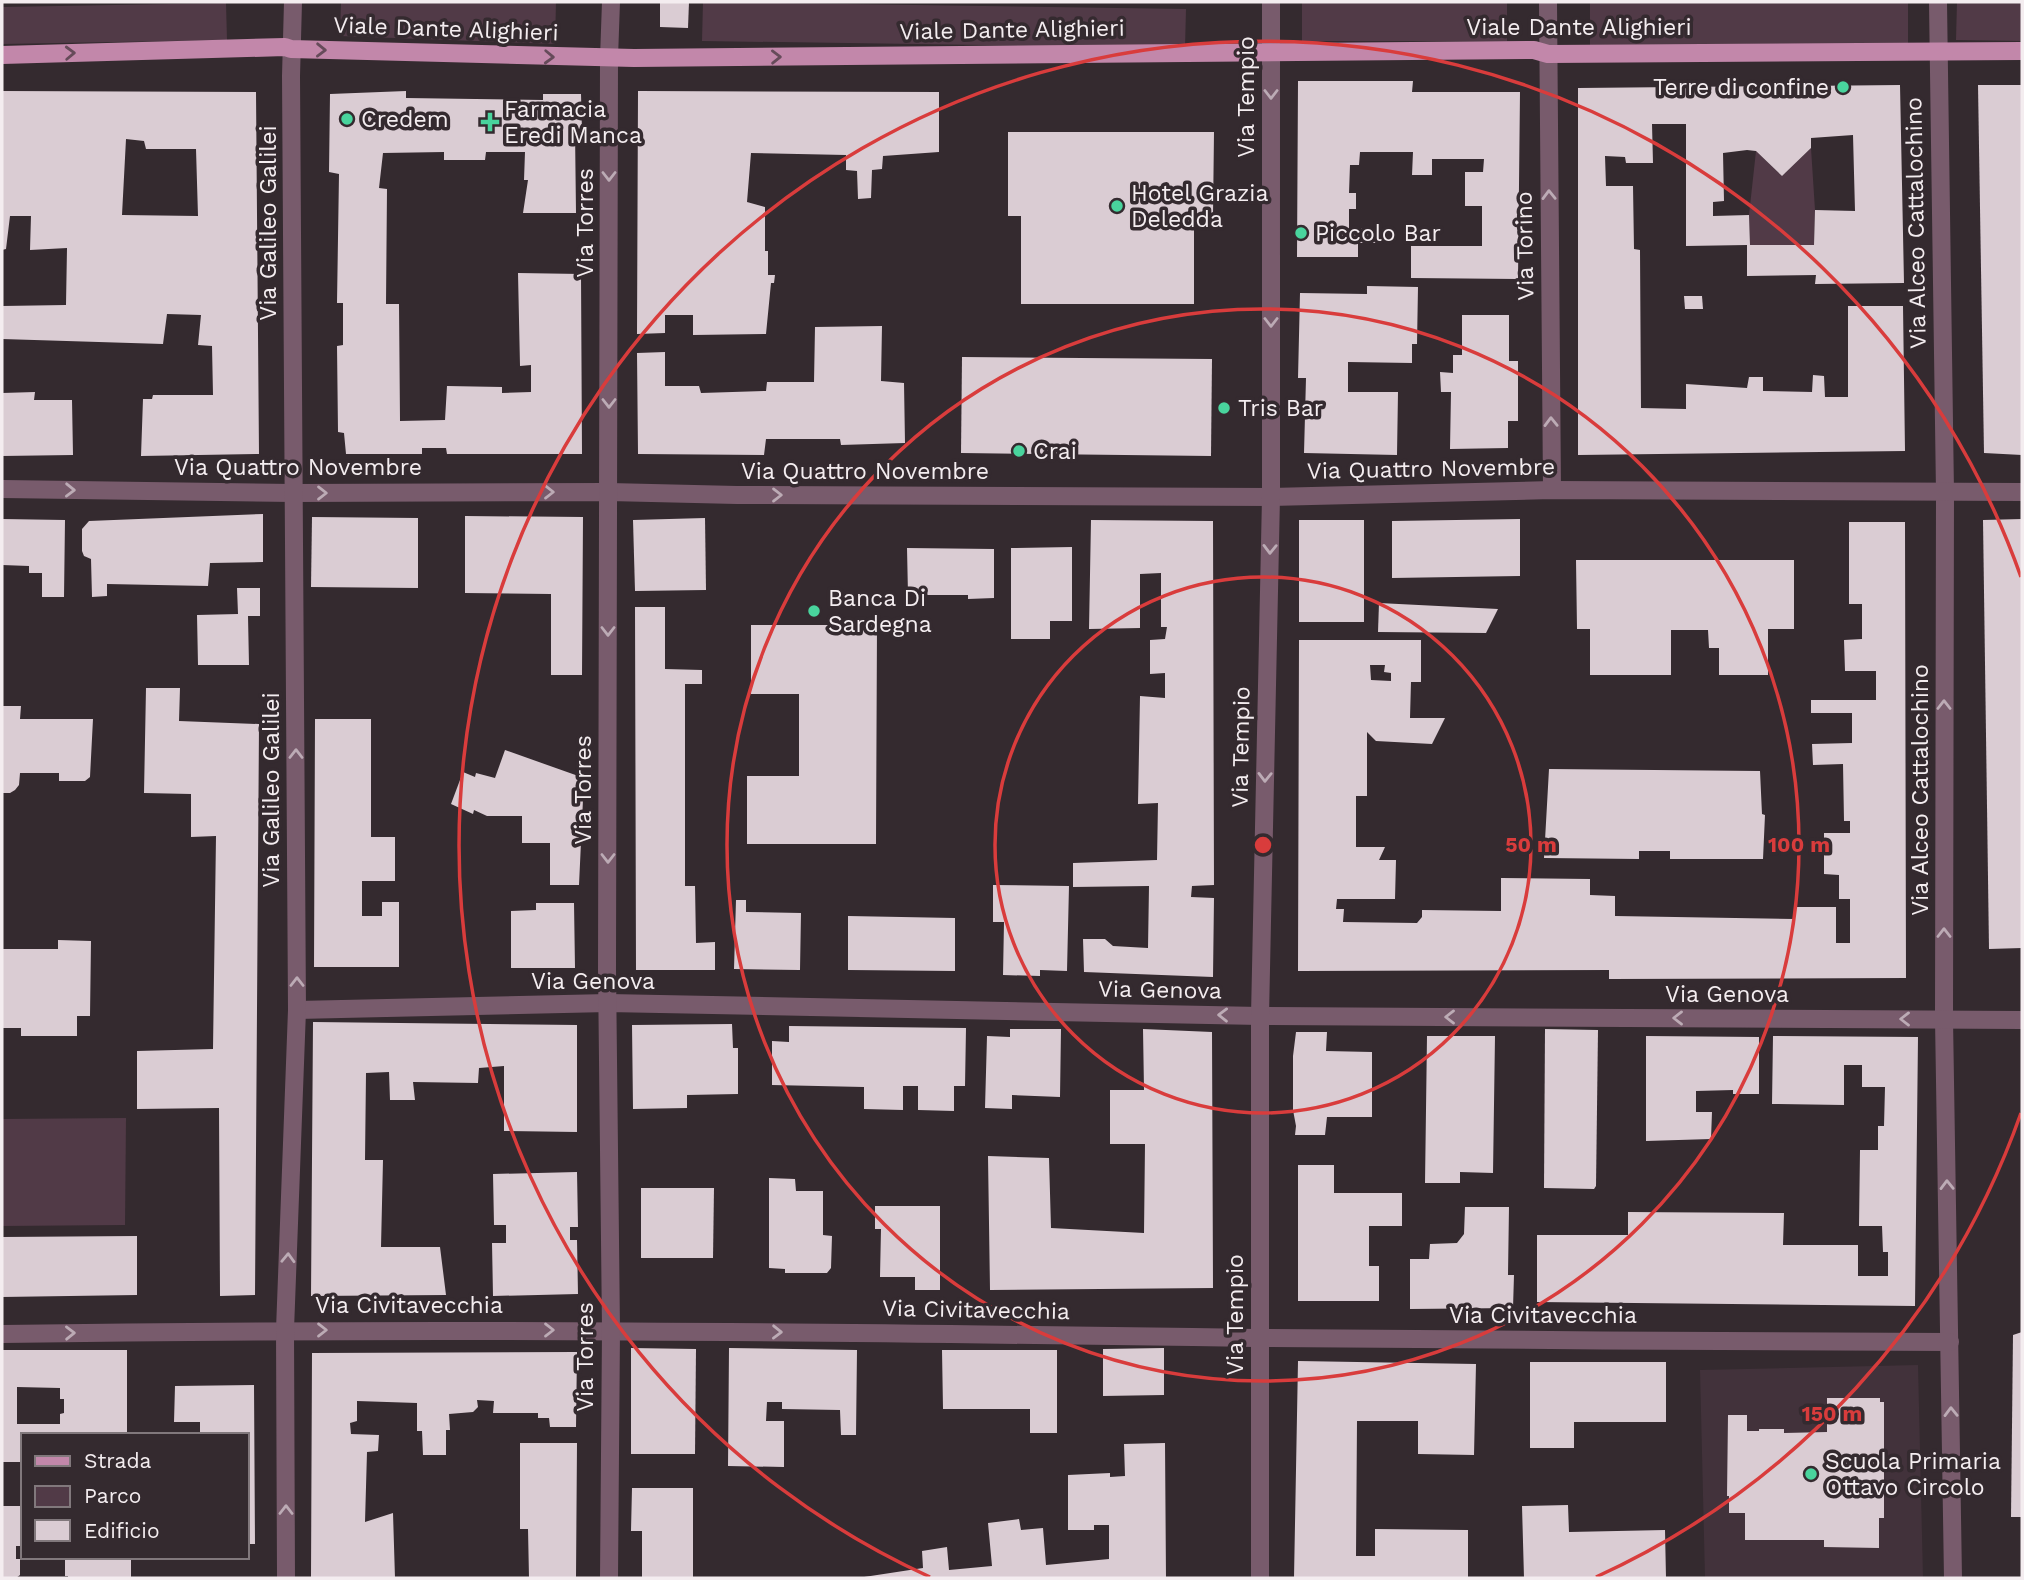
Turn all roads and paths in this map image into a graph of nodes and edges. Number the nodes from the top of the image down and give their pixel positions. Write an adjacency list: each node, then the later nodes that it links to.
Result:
1 (293, 2): 6 (street, Via Galileo Galilei)
2 (611, 2): 12 (street, Via Torres)
3 (1271, 2): 9 (street, Via Tempio)
4 (1548, 2): 10 (street, Via Torino)
5 (1938, 2): 7 (street, Via Alceo Cattalochino)
6 (291, 49): 11 (main road, Viale Dante Alighieri, one-way to 6); 12 (main road, Viale Dante Alighieri, one-way to 12); 17 (street, Via Galileo Galilei)
7 (1938, 51): 8 (main road, Viale Dante Alighieri); 10 (main road, Viale Dante Alighieri); 18 (street, Via Alceo Cattalochino)
8 (2022, 51)
9 (1271, 52): 10 (main road, Viale Dante Alighieri); 12 (main road, Viale Dante Alighieri, one-way to 9); 19 (street, Via Tempio, one-way to 19)
10 (1548, 54): 14 (street, Via Torino, one-way to 10)
11 (2, 55)
12 (609, 58): 15 (street, Via Torres, one-way to 15)
13 (2, 489): 17 (street, Via Quattro Novembre, one-way to 17)
14 (1552, 490): 18 (street, Via Quattro Novembre); 19 (street, Via Quattro Novembre)
15 (609, 492): 17 (street, Via Quattro Novembre, one-way to 15); 19 (street, Via Quattro Novembre, one-way to 19); 20 (street, Via Torres, one-way to 20)
16 (2022, 492): 18 (street, Via Quattro Novembre)
17 (293, 493): 21 (street, Via Galileo Galilei, one-way to 17)
18 (1945, 493): 23 (street, Via Alceo Cattalochino, one-way to 18)
19 (1271, 497): 22 (street, Via Tempio, one-way to 22)
20 (608, 1003): 21 (street, Via Genova); 22 (street, Via Genova, one-way to 20); 26 (street, Via Torres)
21 (298, 1010): 25 (street, Via Galileo Galilei, one-way to 21)
22 (1260, 1016): 23 (street, Via Genova, one-way to 22); 28 (street, Via Tempio)
23 (1944, 1019): 24 (street, Via Genova); 29 (street, Via Alceo Cattalochino, one-way to 23)
24 (2022, 1020)
25 (285, 1330): 26 (street, Via Civitavecchia, one-way to 26); 27 (street, Via Civitavecchia, one-way to 25); 30 (street, Via Galileo Galilei, one-way to 25)
26 (611, 1330): 28 (street, Via Civitavecchia, one-way to 28); 31 (street, Via Torres)
27 (2, 1334)
28 (1259, 1338): 29 (street, Via Civitavecchia); 32 (street, Via Tempio)
29 (1950, 1342): 33 (street, Via Alceo Cattalochino, one-way to 29)
30 (286, 1578)
31 (609, 1578)
32 (1260, 1578)
33 (1952, 1578)

